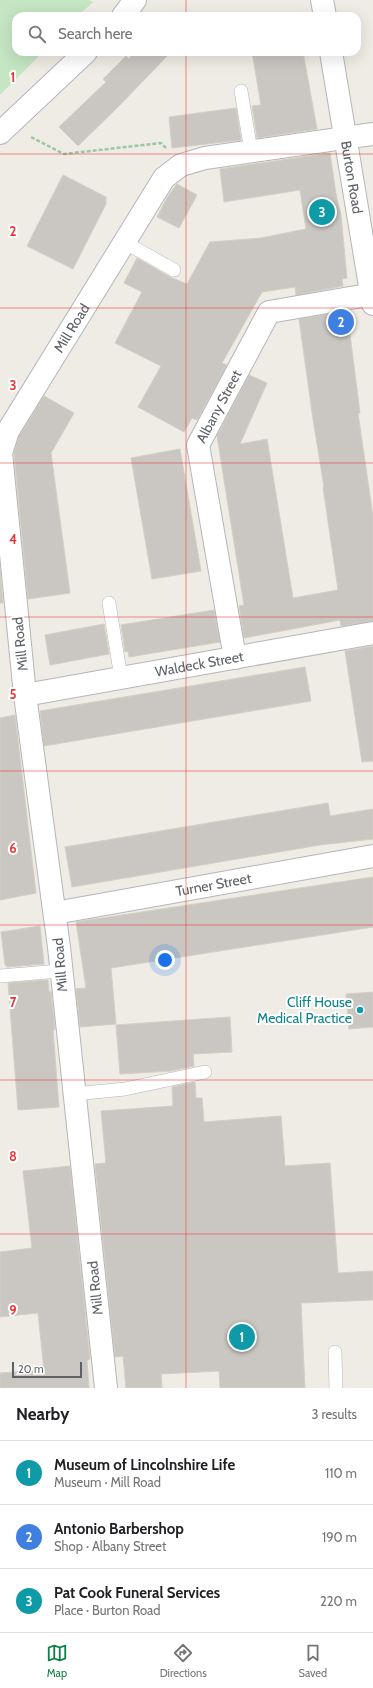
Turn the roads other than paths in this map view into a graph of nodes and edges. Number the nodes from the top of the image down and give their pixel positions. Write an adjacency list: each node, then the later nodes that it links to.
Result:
1 (135, 0): 3 (street)
2 (322, 0): 4 (street)
3 (126, 12)
4 (324, 12)
5 (82, 56): 8 (street)
6 (332, 56): 10 (street, Burton Road)
7 (241, 91): 11 (lane)
8 (4, 129)
9 (373, 134): 10 (street, Mill Road)
10 (346, 137): 11 (street, Mill Road); 14 (street, Burton Road)
11 (251, 151): 12 (street, Mill Road)
12 (124, 242): 13 (lane); 15 (street, Mill Road)
13 (174, 270)
14 (372, 297): 18 (street, Albany Street)
15 (2, 490): 20 (street, Mill Road)
16 (109, 602): 19 (lane)
17 (373, 632): 18 (street, Waldeck Street)
18 (235, 658): 19 (street, Waldeck Street)
19 (121, 678): 20 (street, Waldeck Street)
20 (25, 695): 22 (street, Mill Road)
21 (373, 856): 22 (street, Turner Street)
22 (55, 913): 23 (street, Mill Road)
23 (60, 970): 24 (lane); 26 (street, Mill Road)
24 (0, 976)
25 (205, 1072): 26 (lane)
26 (74, 1094): 28 (street, Mill Road)
27 (335, 1352): 29 (lane)
28 (106, 1388)
29 (336, 1388)

